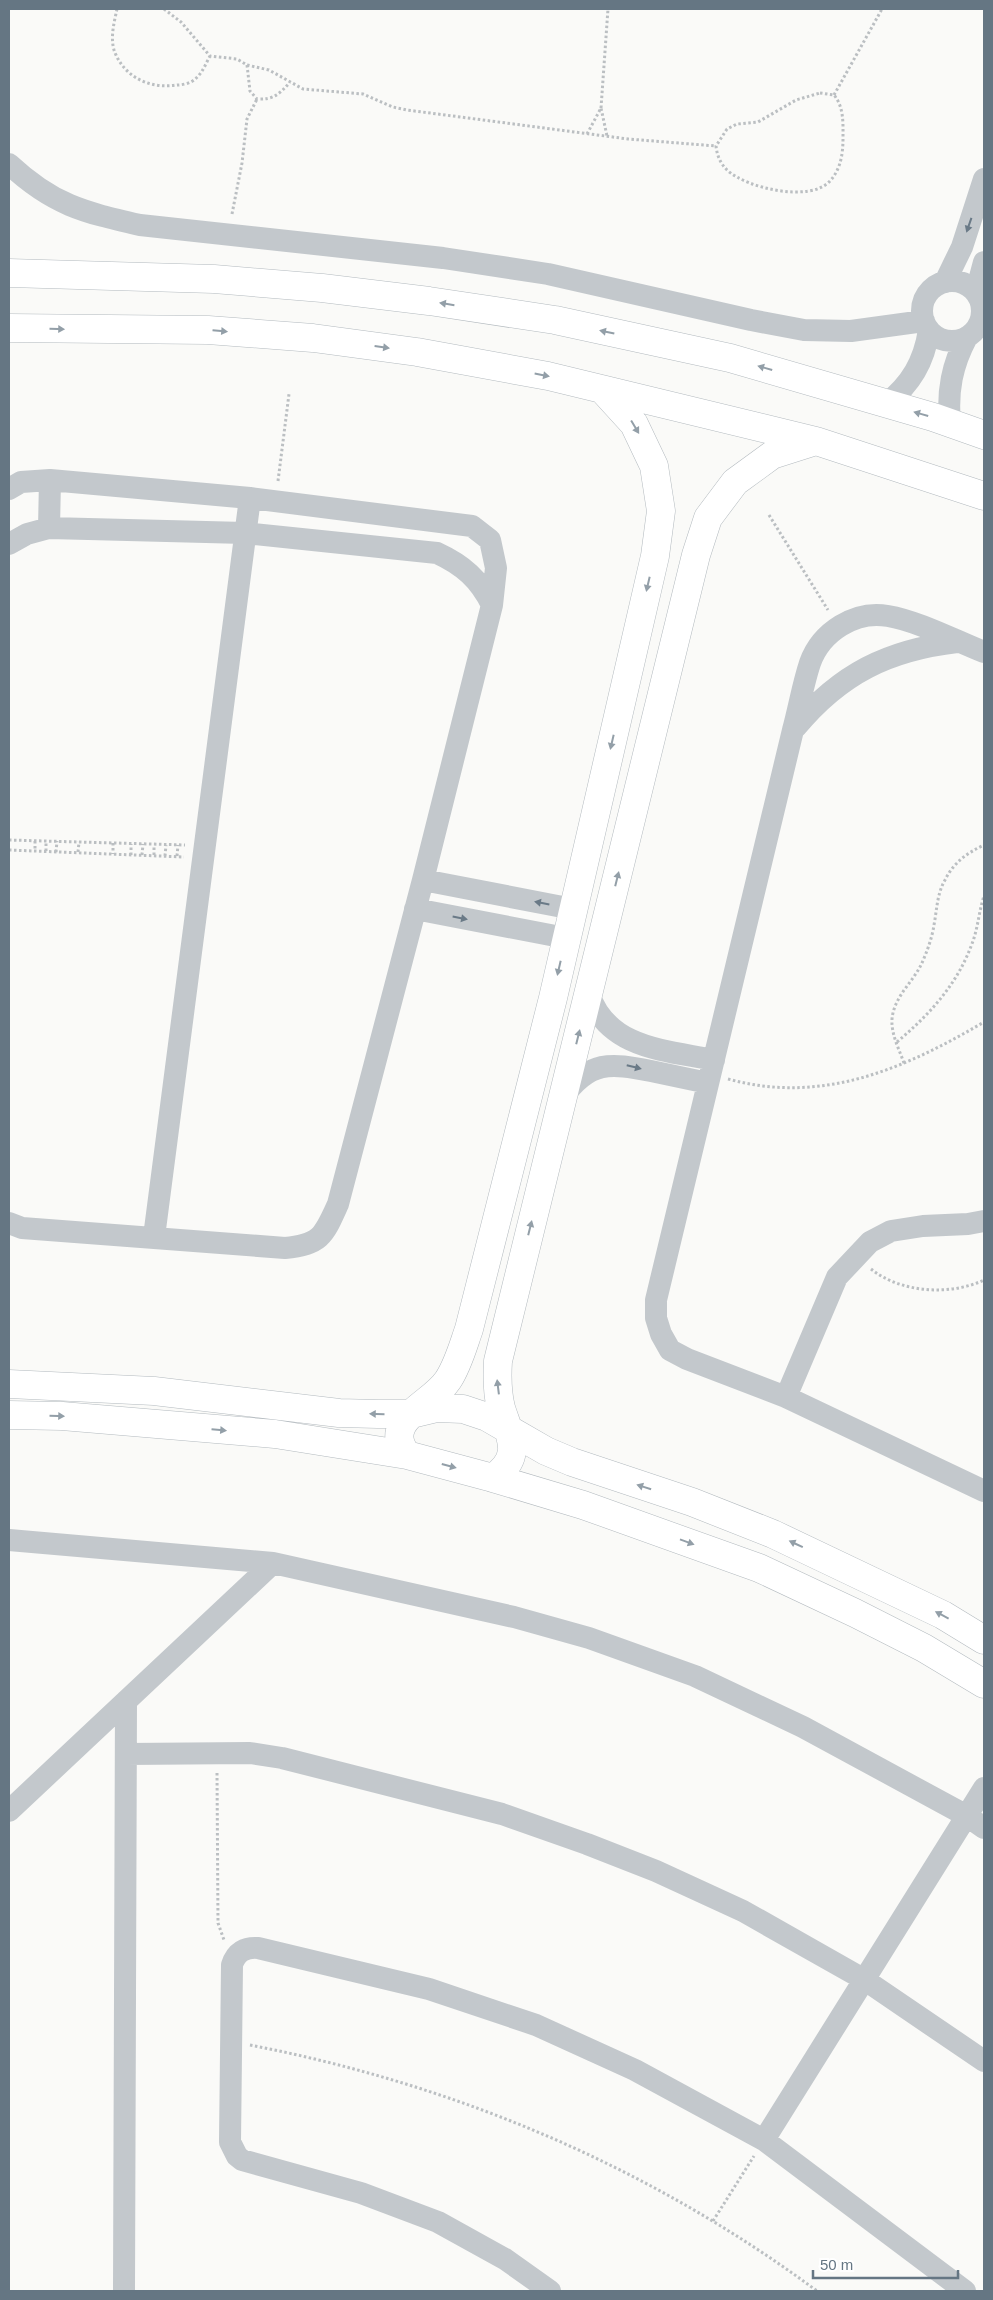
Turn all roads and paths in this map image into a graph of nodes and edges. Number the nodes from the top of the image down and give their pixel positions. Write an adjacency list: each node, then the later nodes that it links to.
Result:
1 (117, 9): 5 (path)
2 (164, 9): 5 (path)
3 (608, 9): 10 (path)
4 (882, 9): 8 (path)
5 (210, 56): 6 (path)
6 (247, 65): 7 (path); 9 (path)
7 (290, 82): 9 (path); 11 (path)
8 (834, 94): 13 (path); 13 (path)
9 (257, 99): 16 (path)
10 (601, 108): 11 (path); 12 (path)
11 (588, 134): 12 (path)
12 (607, 136): 13 (path)
13 (716, 146)
14 (9, 164): 16 (street)
15 (984, 179): 19 (street, one-way to 19)
16 (228, 234): 21 (street)
17 (984, 262): 20 (street)
18 (9, 273): 26 (street, one-way to 18)
19 (945, 282): 20 (street); 21 (street)
20 (976, 292): 23 (street)
21 (926, 326): 23 (street); 26 (street)
22 (9, 328): 24 (street, one-way to 24)
23 (976, 337): 27 (street)
24 (604, 390): 29 (street); 75 (street, one-way to 75)
25 (289, 394): 34 (path)
26 (886, 404): 27 (street, one-way to 26)
27 (950, 423): 28 (street)
28 (984, 435)
29 (816, 441): 32 (street); 77 (street, one-way to 29)
30 (50, 480): 31 (street); 33 (street); 37 (street)
31 (9, 489)
32 (984, 496)
33 (250, 498): 34 (street); 38 (street)
34 (275, 501): 36 (street)
35 (769, 515): 42 (path)
36 (441, 522): 40 (street); 41 (street)
37 (48, 528): 38 (street); 39 (street)
38 (245, 533): 40 (street); 65 (street)
39 (9, 544)
40 (437, 553): 41 (street)
41 (492, 605): 72 (street)
42 (838, 627): 43 (street); 45 (street)
43 (959, 642): 44 (street); 45 (street)
44 (984, 652)
45 (794, 730): 81 (street)
46 (10, 840): 47 (path); 59 (path)
47 (23, 840): 48 (path); 60 (path)
48 (35, 841): 49 (path); 61 (path)
49 (46, 841): 50 (path); 62 (path)
50 (57, 841): 51 (path); 63 (path)
51 (79, 842): 52 (path); 64 (path)
52 (113, 843): 53 (path); 66 (path)
53 (131, 844): 54 (path); 67 (path)
54 (142, 844): 55 (path); 68 (path)
55 (154, 844): 56 (path); 69 (path)
56 (166, 845): 57 (path); 70 (path)
57 (178, 845): 65 (path); 71 (path)
58 (984, 845): 79 (path)
59 (10, 850): 60 (path)
60 (23, 850): 61 (path)
61 (35, 851): 62 (path)
62 (46, 851): 63 (path)
63 (56, 852): 64 (path)
64 (78, 852): 66 (path)
65 (203, 852): 71 (path); 85 (street)
66 (113, 854): 67 (path)
67 (131, 854): 68 (path)
68 (142, 855): 69 (path)
69 (154, 856): 70 (path)
70 (166, 856): 71 (path)
71 (177, 856)
72 (423, 880): 74 (street); 75 (street, one-way to 72)
73 (984, 896): 79 (path)
74 (415, 909): 76 (street, one-way to 76); 85 (street)
75 (573, 909): 76 (street)
76 (566, 938): 90 (street, one-way to 90)
77 (589, 994): 81 (street); 82 (street, one-way to 77)
78 (984, 1022): 80 (path)
79 (897, 1042): 80 (path)
80 (904, 1063): 81 (path)
81 (711, 1072): 82 (street, one-way to 81); 89 (street)
82 (563, 1097): 92 (street, one-way to 82)
83 (984, 1221): 86 (street)
84 (9, 1223): 85 (street)
85 (154, 1237)
86 (854, 1256): 87 (path); 89 (street)
87 (984, 1280)
88 (9, 1384): 90 (street, one-way to 88)
89 (786, 1398): 95 (street)
90 (412, 1414): 92 (street); 93 (street)
91 (9, 1415): 93 (street, one-way to 93)
92 (509, 1431): 94 (street); 98 (street, one-way to 92)
93 (407, 1455): 94 (street, one-way to 94)
94 (493, 1478): 99 (street, one-way to 99)
95 (984, 1490)
96 (9, 1540): 97 (street)
97 (273, 1563): 100 (street); 105 (street)
98 (984, 1640)
99 (984, 1684)
100 (126, 1701): 102 (street); 104 (street)
101 (217, 1753): 102 (street); 106 (path); 107 (street)
102 (126, 1754): 112 (street)
103 (984, 1788): 105 (street)
104 (9, 1811)
105 (976, 1822): 107 (street)
106 (234, 1958): 108 (street); 110 (street)
107 (864, 1980): 109 (street); 110 (street)
108 (232, 2041): 111 (path); 113 (street)
109 (984, 2061)
110 (764, 2140): 111 (path); 115 (street)
111 (713, 2221): 114 (path)
112 (124, 2291)
113 (550, 2291)
114 (817, 2291)
115 (965, 2291)

